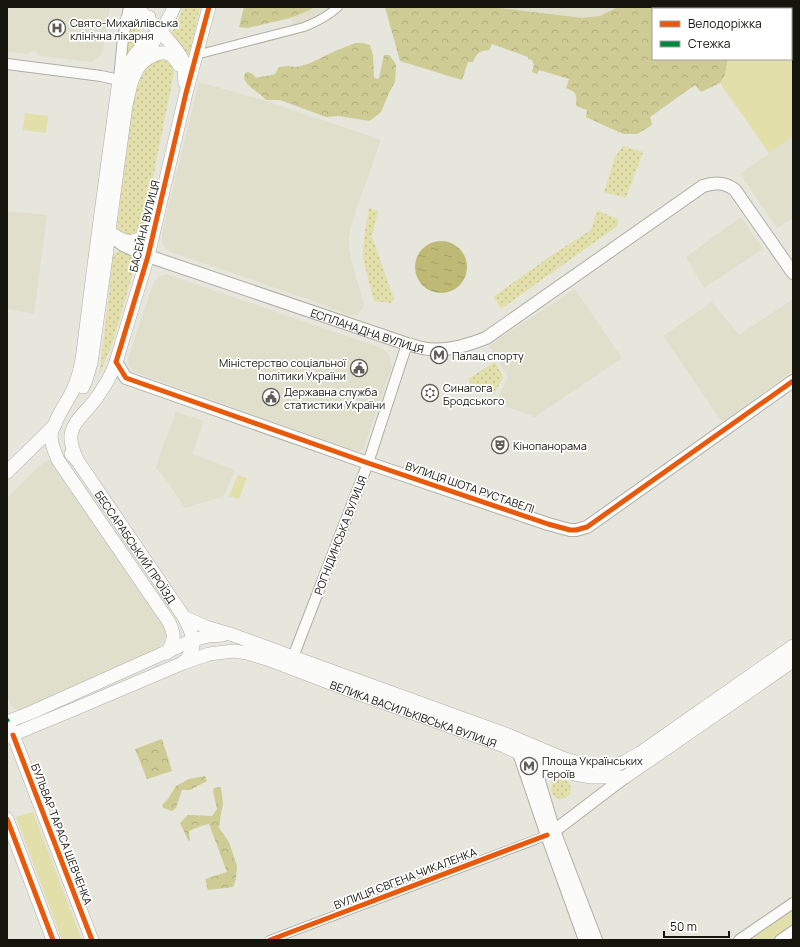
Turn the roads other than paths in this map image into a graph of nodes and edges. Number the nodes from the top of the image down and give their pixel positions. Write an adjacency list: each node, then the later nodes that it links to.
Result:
1 (130, 7): 6 (street)
2 (209, 7): 8 (main road, БАСЕЙНА ВУЛИЦЯ)
3 (338, 7): 8 (street)
4 (173, 10): 5 (main road); 7 (main road)
5 (141, 12): 6 (main road); 7 (main road)
6 (127, 20): 12 (street)
7 (160, 32): 10 (main road); 11 (main road); 12 (main road)
8 (196, 55): 13 (main road, БАСЕЙНА ВУЛИЦЯ)
9 (7, 64): 12 (street)
10 (139, 65): 11 (main road); 14 (main road)
11 (185, 77): 13 (main road)
12 (119, 80): 14 (street); 22 (main road)
13 (186, 93): 15 (main road, БАСЕЙНА ВУЛИЦЯ)
14 (126, 105): 16 (main road)
15 (156, 221): 16 (main road); 17 (main road, БАСЕЙНА ВУЛИЦЯ)
16 (112, 229): 17 (main road, ЕСПЛАНАДНА ВУЛИЦЯ); 22 (main road)
17 (148, 256): 19 (main road, ЕСПЛАНАДНА ВУЛИЦЯ); 20 (main road, БАСЕЙНА ВУЛИЦЯ)
18 (793, 273): 19 (main road, ЕСПЛАНАДНА ВУЛИЦЯ)
19 (407, 344): 26 (street, РОГНІДИНСЬКА ВУЛИЦЯ)
20 (116, 362): 25 (main road, БАСЕЙНА ВУЛИЦЯ); 26 (main road, ВУЛИЦЯ ШОТА РУСТАВЕЛІ)
21 (793, 381): 26 (main road, ВУЛИЦЯ ШОТА РУСТАВЕЛІ)
22 (53, 426): 23 (main road, БЕССАРАБСЬКИЙ ПРОЇЗД); 24 (main road)
23 (52, 442): 24 (main road); 25 (main road, БЕССАРАБСЬКИЙ ПРОЇЗД); 32 (main road, БЕССАРАБСЬКИЙ ПРОЇЗД)
24 (34, 446): 27 (main road)
25 (77, 460): 28 (main road, БЕССАРАБСЬКИЙ ПРОЇЗД)
26 (368, 463): 33 (street, РОГНІДИНСЬКА ВУЛИЦЯ)
27 (7, 472)
28 (184, 616): 29 (main road, ВЕЛИКА ВАСИЛЬКІВСЬКА ВУЛИЦЯ); 30 (main road, БЕССАРАБСЬКИЙ ПРОЇЗД)
29 (233, 635): 30 (main road, ВЕЛИКА ВАСИЛЬКІВСЬКА ВУЛИЦЯ); 33 (main road, ВЕЛИКА ВАСИЛЬКІВСЬКА ВУЛИЦЯ)
30 (193, 640): 32 (main road, ВЕЛИКА ВАСИЛЬКІВСЬКА ВУЛИЦЯ); 35 (main road)
31 (793, 646): 38 (main road, ВЕЛИКА ВАСИЛЬКІВСЬКА ВУЛИЦЯ)
32 (167, 652): 36 (main road, ВЕЛИКА ВАСИЛЬКІВСЬКА ВУЛИЦЯ)
33 (293, 657): 38 (main road, ВЕЛИКА ВАСИЛЬКІВСЬКА ВУЛИЦЯ)
34 (793, 661): 40 (main road)
35 (183, 663): 37 (main road, ВЕЛИКА ВАСИЛЬКІВСЬКА ВУЛИЦЯ); 38 (main road, ВЕЛИКА ВАСИЛЬКІВСЬКА ВУЛИЦЯ)
36 (8, 722): 37 (main road, БУЛЬВАР ТАРАСА ШЕВЧЕНКА)
37 (10, 736): 46 (main road, БУЛЬВАР ТАРАСА ШЕВЧЕНКА)
38 (521, 747): 39 (main road, ВЕЛИКА ВАСИЛЬКІВСЬКА ВУЛИЦЯ); 42 (main road)
39 (532, 759): 40 (main road, ВЕЛИКА ВАСИЛЬКІВСЬКА ВУЛИЦЯ); 42 (main road)
40 (626, 777): 42 (main road)
41 (7, 819): 45 (main road)
42 (550, 833): 47 (street, ВУЛИЦЯ ЄВГЕНА ЧИКАЛЕНКА); 48 (main road); 49 (main road)
43 (793, 903): 50 (street)
44 (793, 930): 51 (street)
45 (53, 940)
46 (92, 940)
47 (270, 940)
48 (585, 940)
49 (596, 940)
50 (739, 940)
51 (780, 940)

